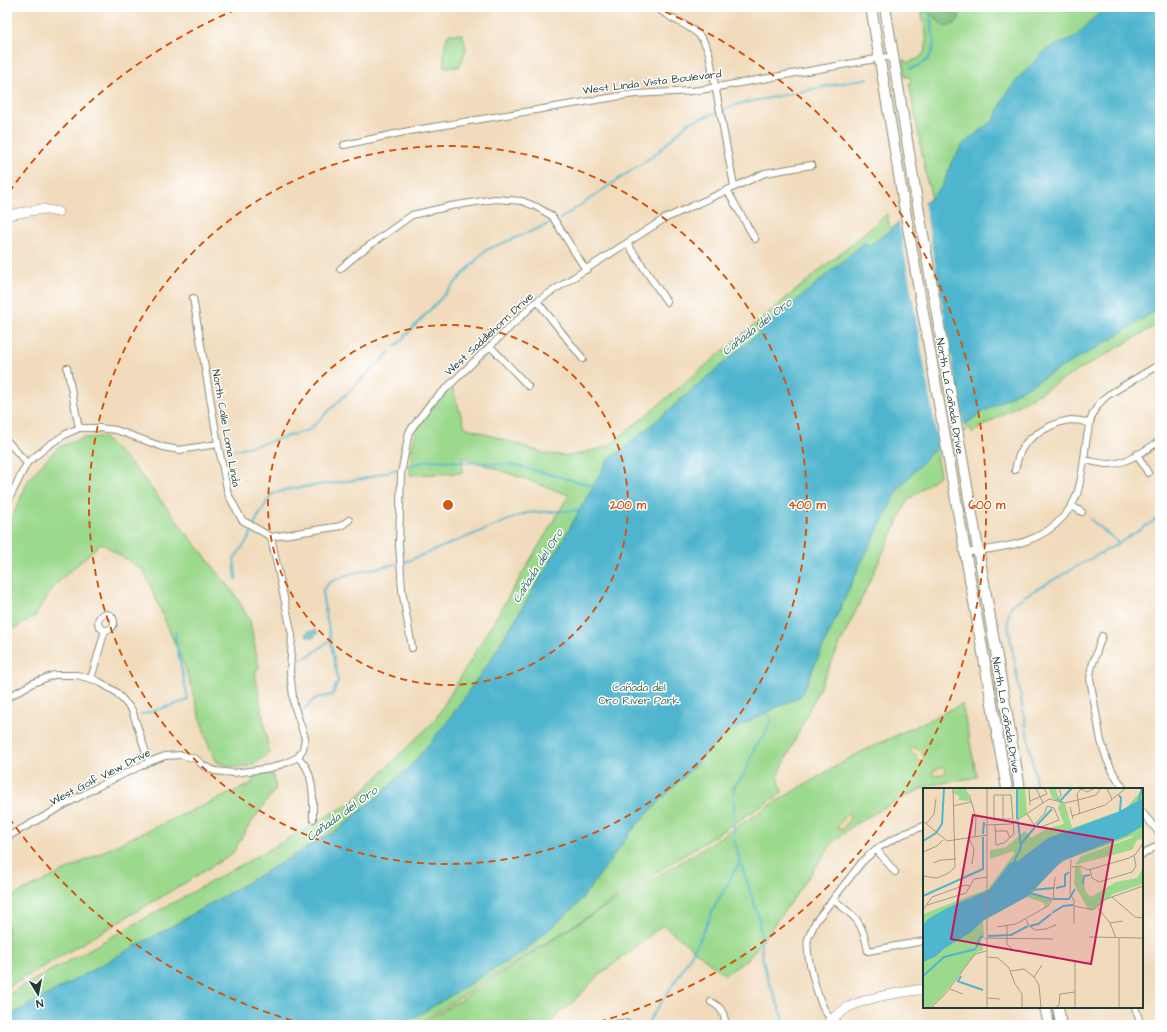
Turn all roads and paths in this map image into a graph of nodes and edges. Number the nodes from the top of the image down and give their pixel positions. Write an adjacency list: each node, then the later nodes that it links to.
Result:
1 (871, 7): 5 (main road, North La Cañada Drive)
2 (884, 7): 4 (main road, North La Cañada Drive)
3 (660, 10): 6 (street)
4 (893, 56): 5 (street, West Linda Vista Boulevard); 40 (main road, North La Cañada Drive)
5 (880, 58): 6 (street, West Linda Vista Boulevard); 41 (main road, North La Cañada Drive)
6 (715, 88): 7 (street, West Linda Vista Boulevard); 9 (street)
7 (344, 145)
8 (812, 165): 9 (street, West Saddlehorn Drive)
9 (734, 186): 10 (street, West Saddlehorn Drive)
10 (727, 190): 13 (street); 14 (street, West Saddlehorn Drive)
11 (58, 212): 12 (street)
12 (7, 216)
13 (755, 239)
14 (627, 243): 16 (street, West Saddlehorn Drive); 19 (street)
15 (340, 269): 16 (street)
16 (586, 270): 18 (street, West Saddlehorn Drive)
17 (193, 298): 29 (street, North Calle Loma Linda)
18 (537, 301): 20 (street, West Saddlehorn Drive); 21 (street)
19 (667, 302)
20 (490, 346): 24 (street); 44 (street, West Saddlehorn Drive)
21 (583, 359)
22 (1160, 364): 25 (street)
23 (67, 368): 26 (street)
24 (528, 386)
25 (1089, 423): 31 (street); 33 (street)
26 (79, 428): 29 (street); 32 (street)
27 (7, 441): 32 (street)
28 (1160, 441): 30 (street)
29 (218, 444): 39 (street, North Calle Loma Linda)
30 (1137, 454): 31 (street); 34 (street)
31 (1084, 460): 36 (street)
32 (27, 464): 35 (street)
33 (1015, 470)
34 (1148, 473)
35 (7, 503)
36 (1072, 506): 37 (street); 40 (street)
37 (1082, 512)
38 (349, 520): 39 (street)
39 (271, 537): 47 (street)
40 (978, 551): 41 (street); 50 (main road, North La Cañada Drive)
41 (965, 553): 49 (main road, North La Cañada Drive)
42 (105, 630): 45 (street)
43 (1102, 636): 51 (street)
44 (412, 648)
45 (91, 679): 46 (street); 48 (street)
46 (7, 698)
47 (298, 757): 48 (street, West Golf View Drive); 53 (street)
48 (149, 762): 56 (street, West Golf View Drive)
49 (1007, 788)
50 (1020, 788)
51 (1123, 788)
52 (1143, 813): 55 (street)
53 (313, 819)
54 (923, 826): 58 (street)
55 (1160, 834)
56 (7, 837)
57 (1160, 844): 59 (street)
58 (876, 849): 60 (street); 61 (street)
59 (1143, 855)
60 (895, 872)
61 (834, 900): 62 (street); 68 (street)
62 (923, 941)
63 (923, 989): 68 (street)
64 (711, 1002): 71 (street)
65 (1046, 1008): 73 (main road)
66 (1058, 1008): 74 (main road)
67 (1135, 1008): 75 (street)
68 (830, 1023): 72 (street)
69 (607, 1025): 70 (street)
70 (634, 1025)
71 (726, 1025)
72 (840, 1025)
73 (1049, 1025)
74 (1062, 1025)
75 (1141, 1025)

